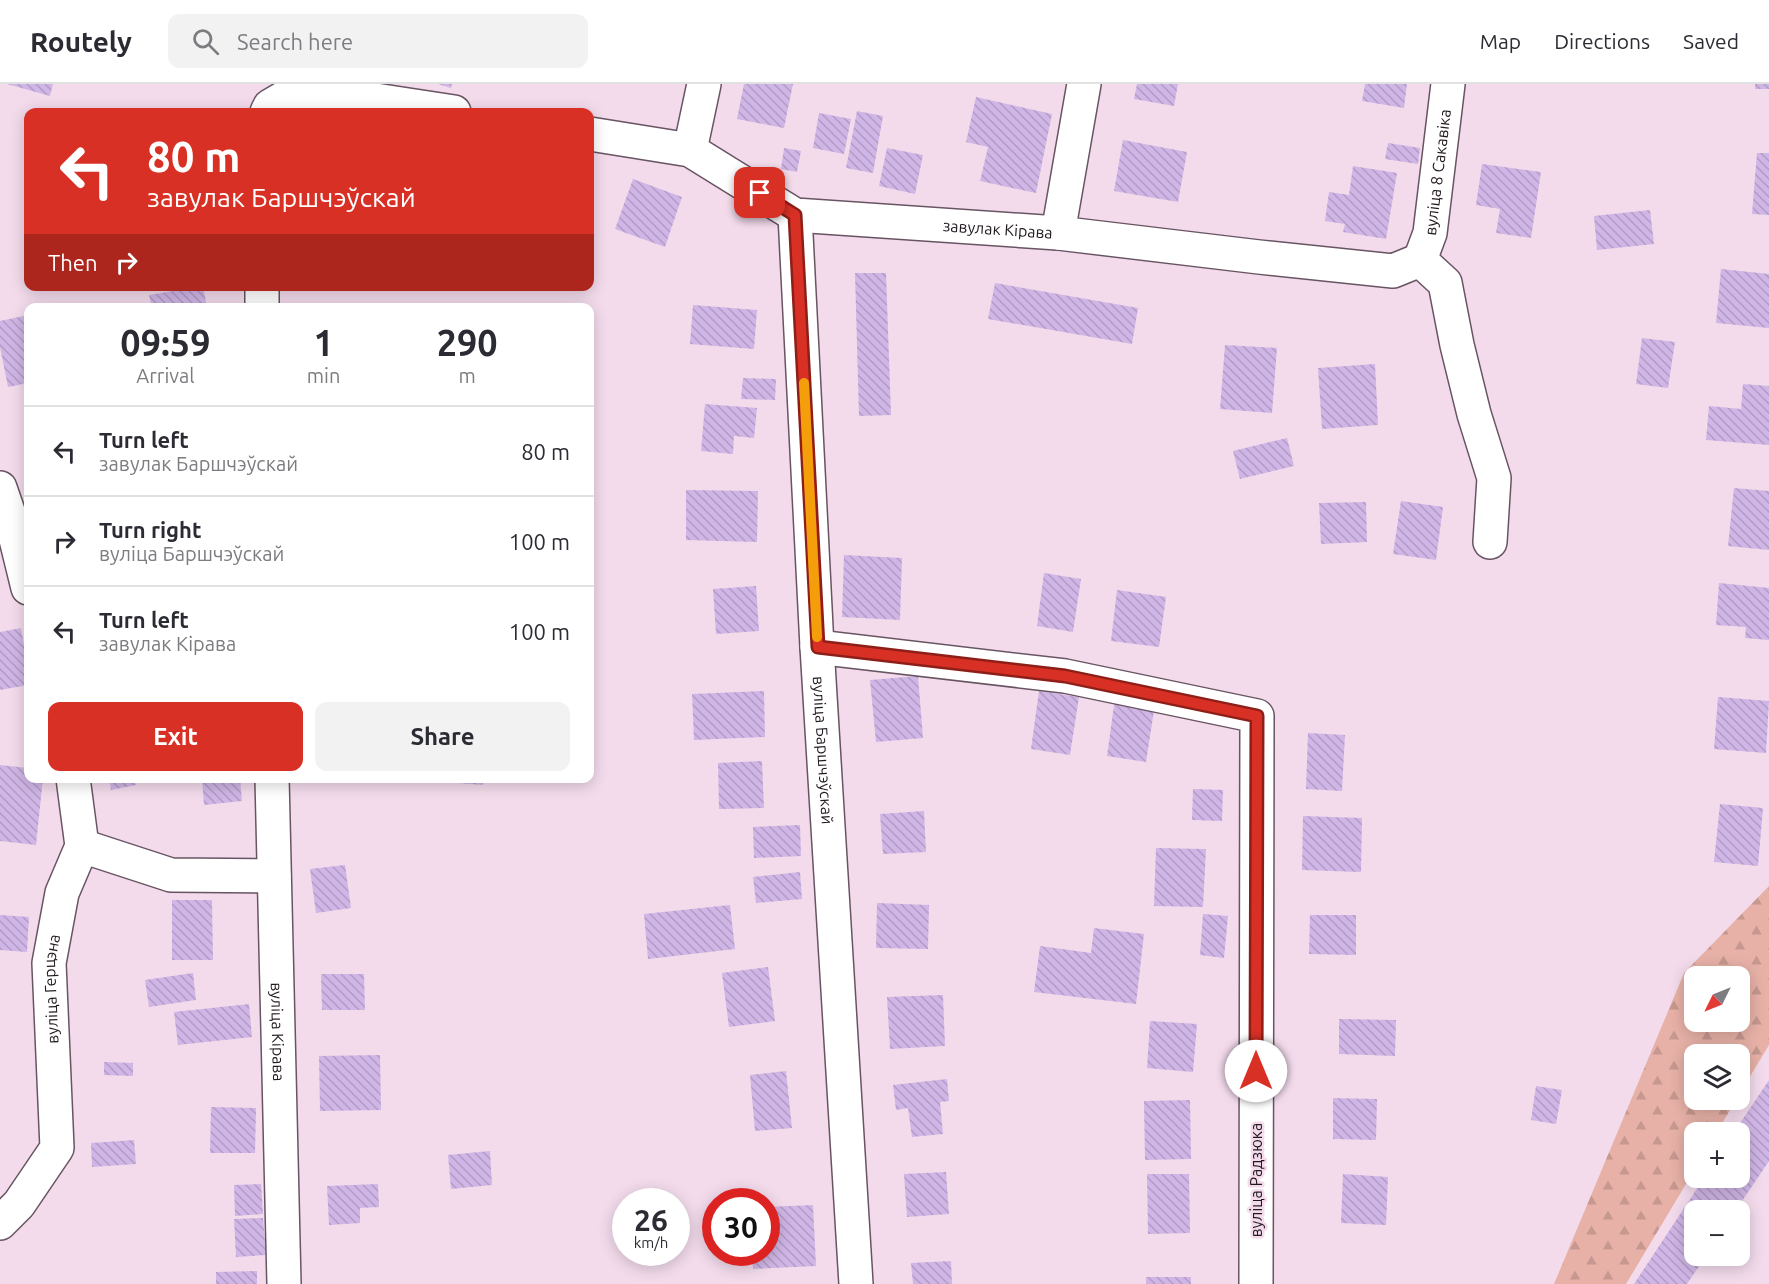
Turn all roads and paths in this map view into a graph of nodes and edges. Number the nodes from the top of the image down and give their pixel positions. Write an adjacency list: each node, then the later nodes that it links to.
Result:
1 (704, 84): 8 (street)
2 (1084, 84): 10 (street)
3 (1448, 84): 11 (street, вуліца 8 Сакавіка)
4 (344, 89): 5 (street); 6 (street)
5 (269, 108)
6 (435, 108)
7 (594, 135): 8 (street, завулак Кірава)
8 (690, 150): 9 (street, завулак Кірава)
9 (795, 215): 10 (street, завулак Кірава); 15 (street, вуліца Баршчэўскай)
10 (1058, 233): 11 (street, завулак Кірава)
11 (1420, 260): 13 (street)
12 (0, 488): 14 (street)
13 (1490, 542)
14 (24, 572)
15 (818, 647): 22 (street, вуліца Баршчэўскай); 23 (street, вуліца Радзюка)
16 (74, 783): 18 (street)
17 (272, 783): 19 (street, вуліца Кірава)
18 (82, 846): 19 (street); 20 (street, вуліца Герцэна)
19 (274, 876): 21 (street, вуліца Кірава)
20 (0, 1223)
21 (284, 1284)
22 (856, 1284)
23 (1256, 1284)

